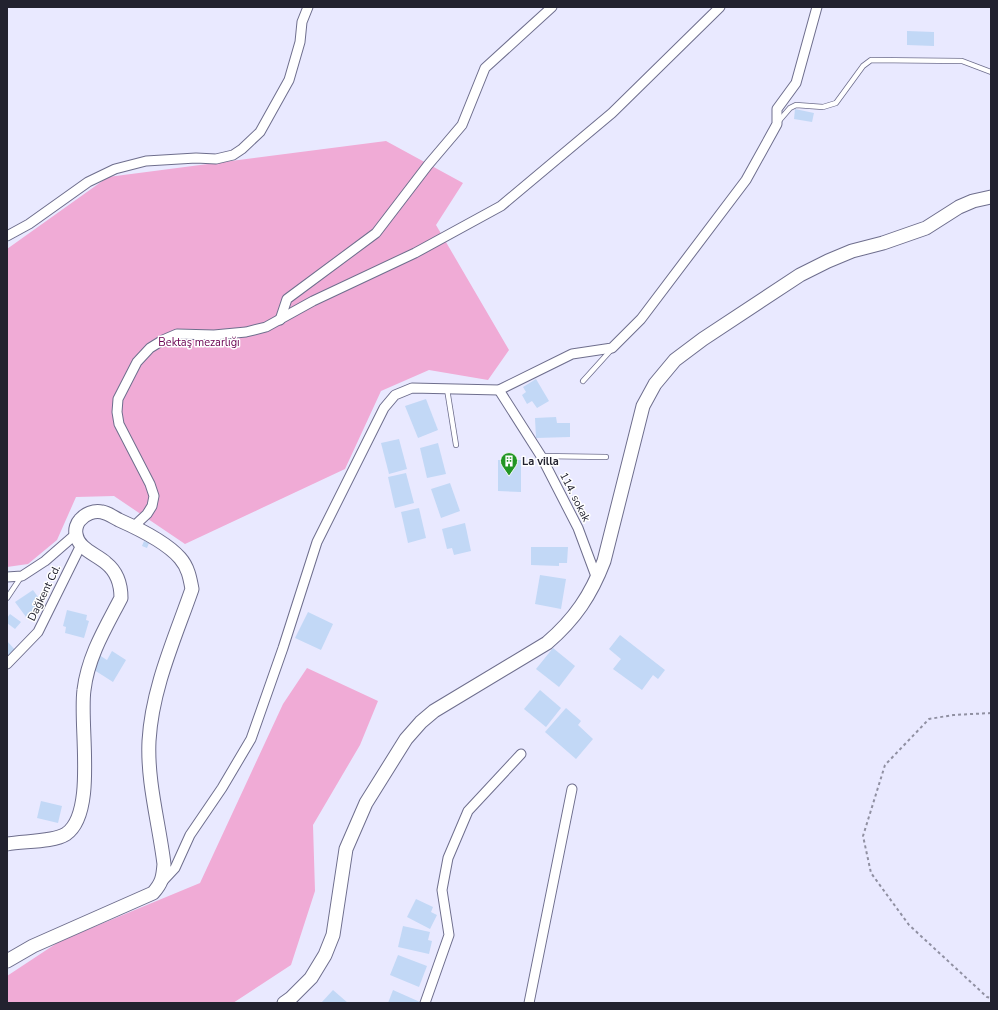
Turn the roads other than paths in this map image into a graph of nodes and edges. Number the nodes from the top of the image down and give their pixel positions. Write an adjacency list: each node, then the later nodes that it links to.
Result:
1 (308, 7): 8 (street)
2 (552, 7): 9 (street)
3 (720, 7): 9 (street)
4 (817, 7): 6 (street)
5 (991, 72): 6 (lane)
6 (777, 124): 10 (street)
7 (991, 197): 21 (street)
8 (7, 236)
9 (280, 320): 17 (street)
10 (612, 348): 11 (lane); 13 (street)
11 (583, 381)
12 (447, 389): 13 (street); 14 (lane); 27 (street)
13 (499, 390): 15 (street, 114. sokak)
14 (456, 445)
15 (541, 456): 16 (lane); 21 (street, 114. sokak)
16 (606, 457)
17 (133, 527): 18 (street); 27 (street)
18 (78, 539): 19 (street); 23 (street, Dağkent Cd.); 26 (street)
19 (22, 576): 20 (street); 22 (lane)
20 (7, 577)
21 (597, 579): 29 (street)
22 (7, 598)
23 (7, 664)
24 (521, 754): 30 (street)
25 (572, 789): 31 (street)
26 (7, 844)
27 (160, 884): 28 (street)
28 (7, 961)
29 (284, 1003)
30 (425, 1003)
31 (529, 1003)

